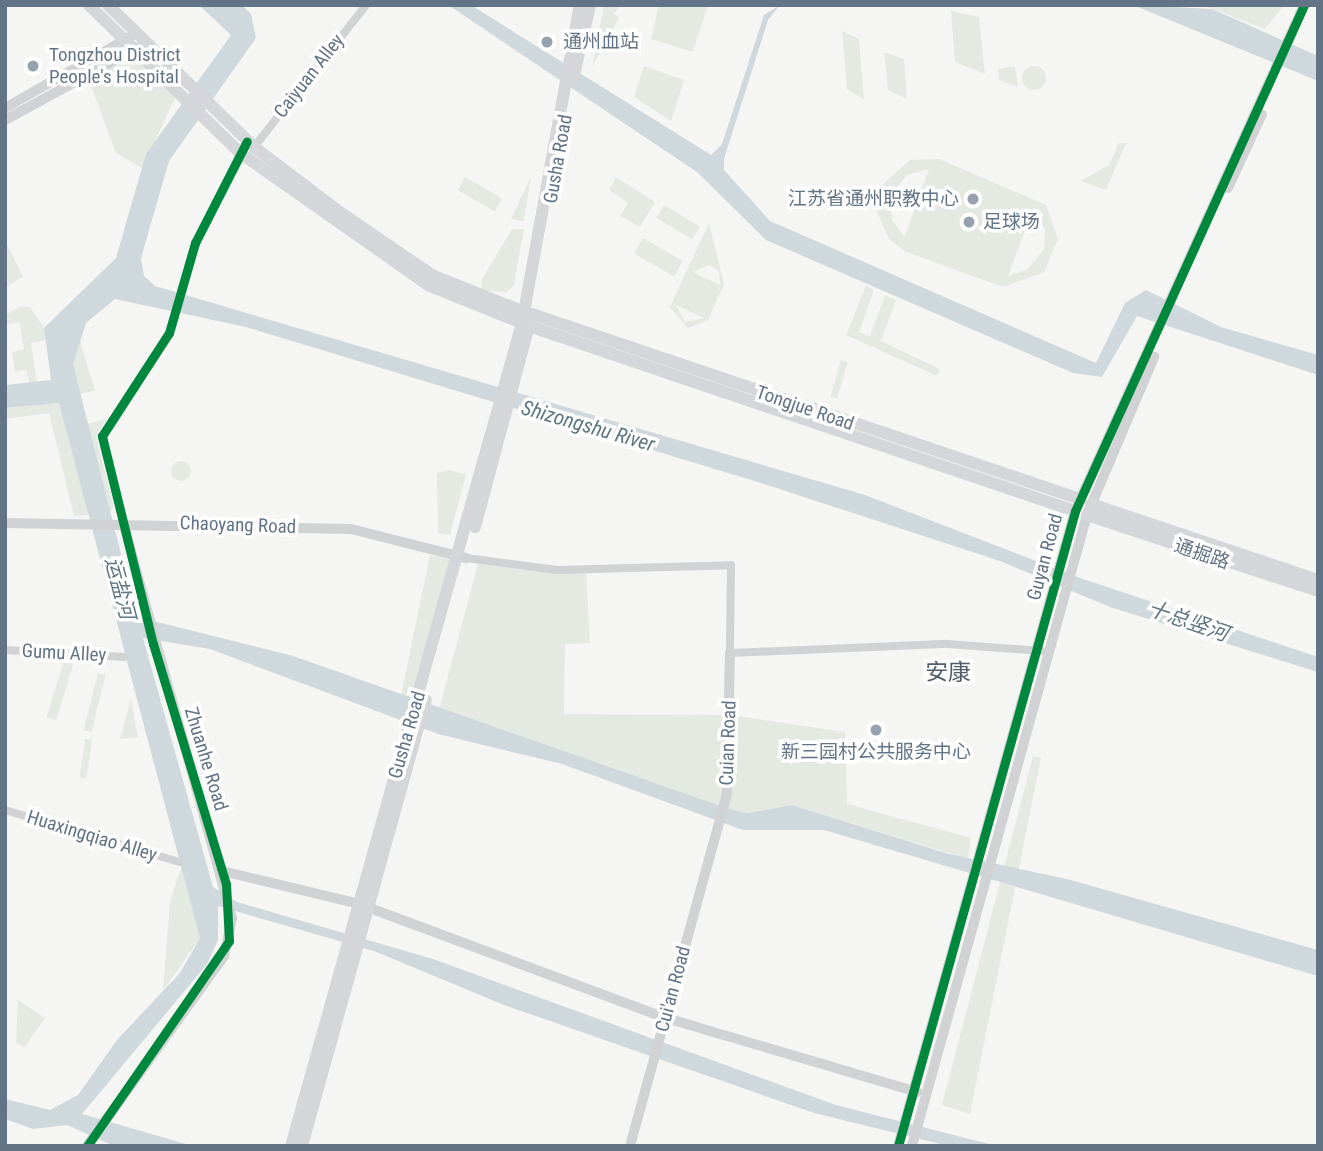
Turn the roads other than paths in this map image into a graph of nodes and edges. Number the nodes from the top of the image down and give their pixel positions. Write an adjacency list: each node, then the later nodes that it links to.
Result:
1 (89, 5): 8 (main road)
2 (108, 5): 8 (main road)
3 (366, 5): 15 (street, Caiyuan Alley)
4 (580, 5): 17 (main road, Gusha Road)
5 (590, 5): 17 (main road, Gusha Road)
6 (1304, 5): 10 (street, Guyan Road)
7 (1311, 5): 10 (street, Guyan Road)
8 (131, 36): 9 (main road); 11 (main road); 12 (street)
9 (146, 40): 11 (street); 13 (main road)
10 (1291, 41): 18 (street, Guyan Road)
11 (137, 51): 13 (main road); 14 (street)
12 (5, 108)
13 (207, 111): 15 (main road); 16 (main road)
14 (5, 120)
15 (251, 144): 16 (street, Caiyuan Alley); 17 (main road)
16 (239, 152): 17 (main road); 19 (street, Caiyuan Alley)
17 (527, 319): 18 (main road, Tongjue Road); 21 (main road, Gusha Road)
18 (1083, 507): 22 (main road, 通掘路); 23 (main road, 通掘路); 24 (street, Guyan Road); 24 (street, Guyan Road)
19 (119, 521): 20 (street, Chaoyang Road); 21 (street, Chaoyang Road); 34 (street, Zhuanhe Road)
20 (5, 523)
21 (463, 557): 27 (street); 36 (main road, Gusha Road)
22 (1318, 580)
23 (1318, 591)
24 (1059, 595): 26 (street, Guyan Road); 28 (street, Guyan Road)
25 (5, 650): 29 (street, Gumu Alley)
26 (1038, 651): 27 (street); 28 (street); 32 (street, Guyan Road)
27 (730, 653): 31 (street, Cuian Road)
28 (1051, 653): 32 (street, Guyan Road)
29 (124, 657)
30 (5, 810): 33 (street, Huaxingqiao Alley)
31 (716, 831): 38 (street, Cui'an Road)
32 (984, 855): 35 (street, Guyan Road)
33 (180, 862)
34 (222, 871): 36 (street); 43 (street, Zhuanhe Road)
35 (976, 883): 39 (street, Guyan Road); 40 (street, Guyan Road)
36 (364, 906): 37 (main road, Gusha Road); 38 (street)
37 (350, 957): 44 (main road, Gusha Road); 45 (main road, Gusha Road)
38 (666, 1018): 39 (street); 46 (street, Cui'an Road)
39 (912, 1090): 40 (street); 41 (street, Guyan Road)
40 (926, 1095): 42 (street, Guyan Road)
41 (898, 1144)
42 (912, 1144)
43 (87, 1145)
44 (291, 1146)
45 (302, 1146)
46 (630, 1146)

